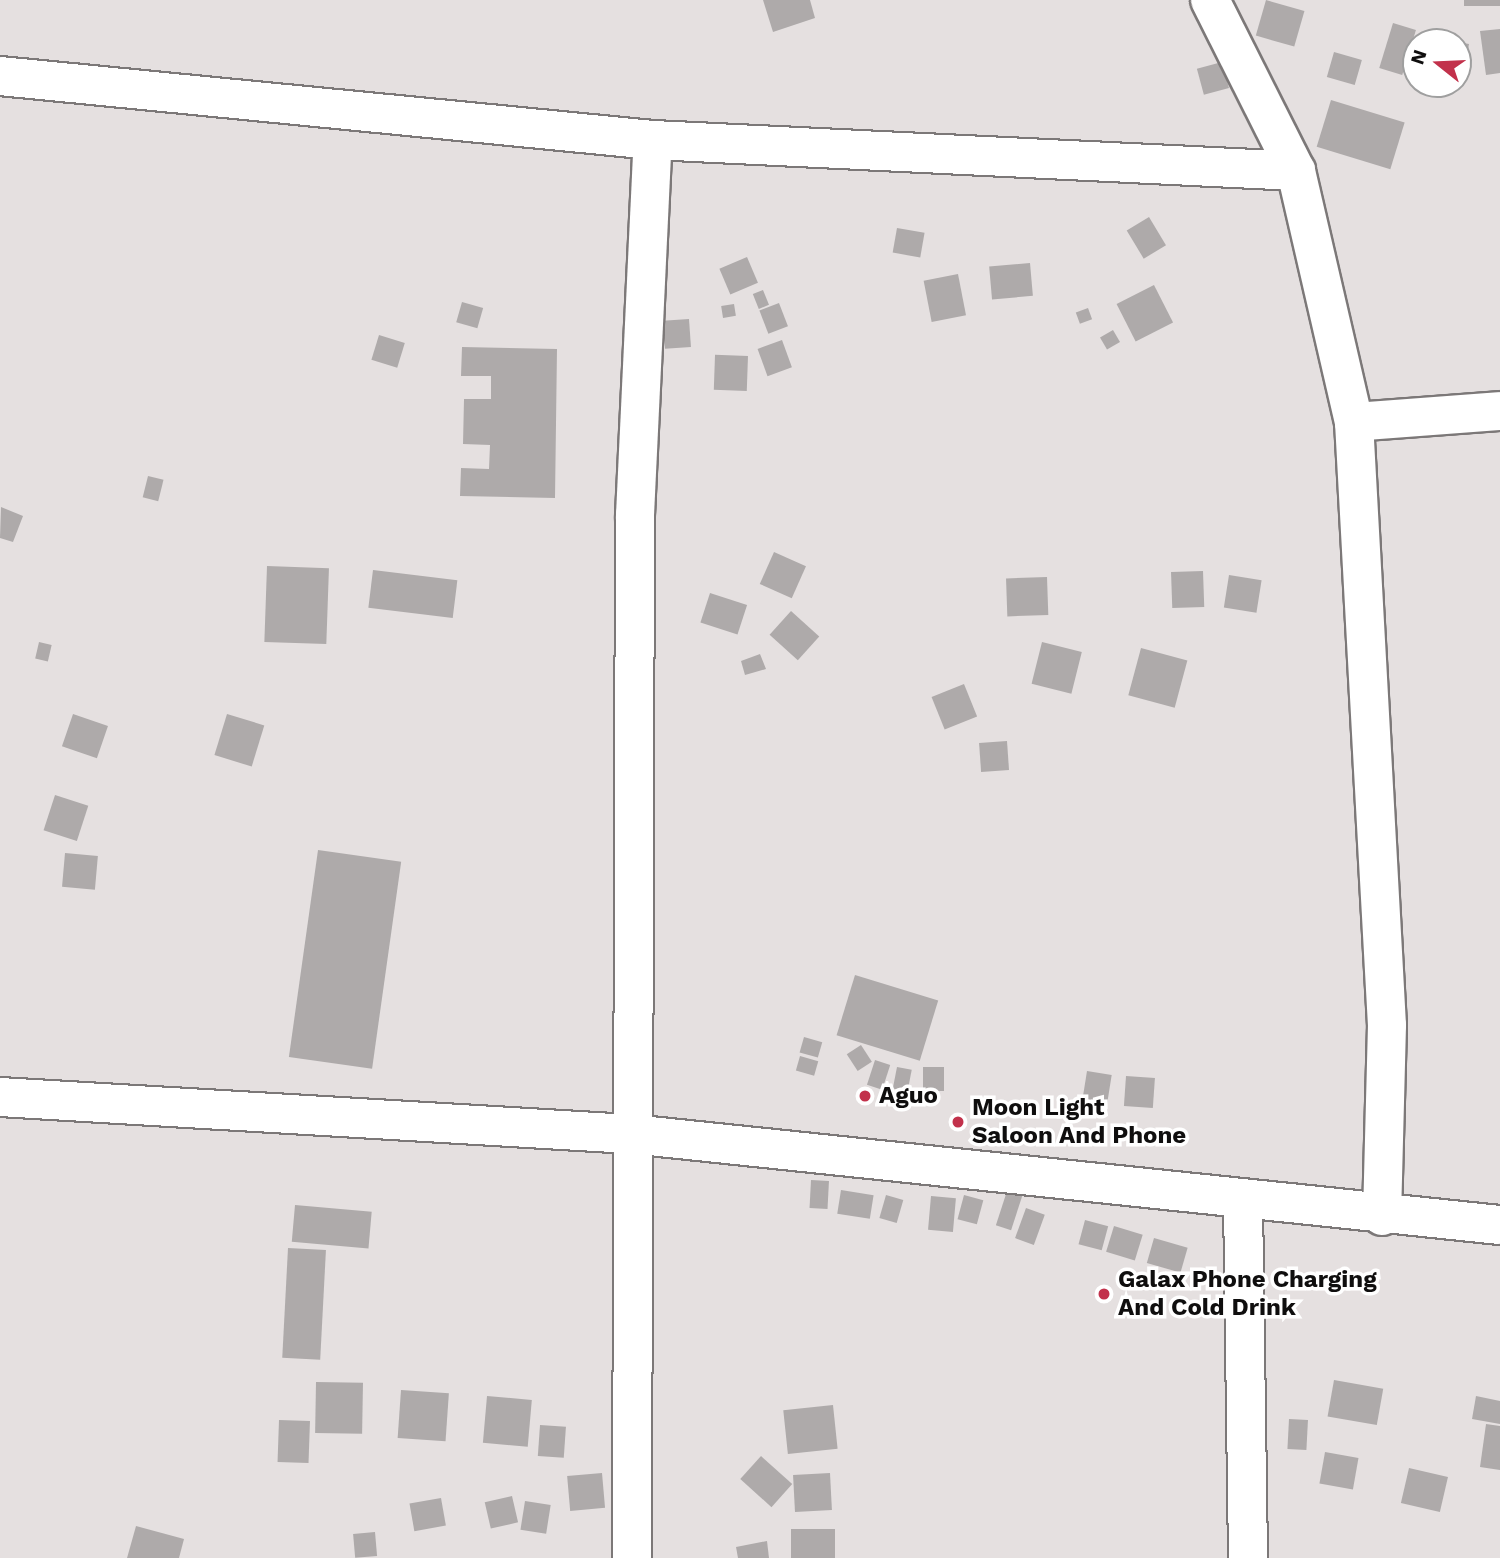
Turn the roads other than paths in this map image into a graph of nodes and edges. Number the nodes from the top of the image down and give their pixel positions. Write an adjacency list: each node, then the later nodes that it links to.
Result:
1 (1210, 0): 4 (street)
2 (0, 76): 3 (street)
3 (653, 140): 4 (street); 8 (street)
4 (1296, 172): 6 (street)
5 (1500, 411): 6 (street)
6 (1354, 422): 10 (street)
7 (0, 1097): 8 (street)
8 (631, 1134): 9 (street); 12 (street)
9 (1243, 1200): 10 (street); 13 (street)
10 (1382, 1216): 11 (street)
11 (1500, 1224)
12 (632, 1558)
13 (1248, 1558)

